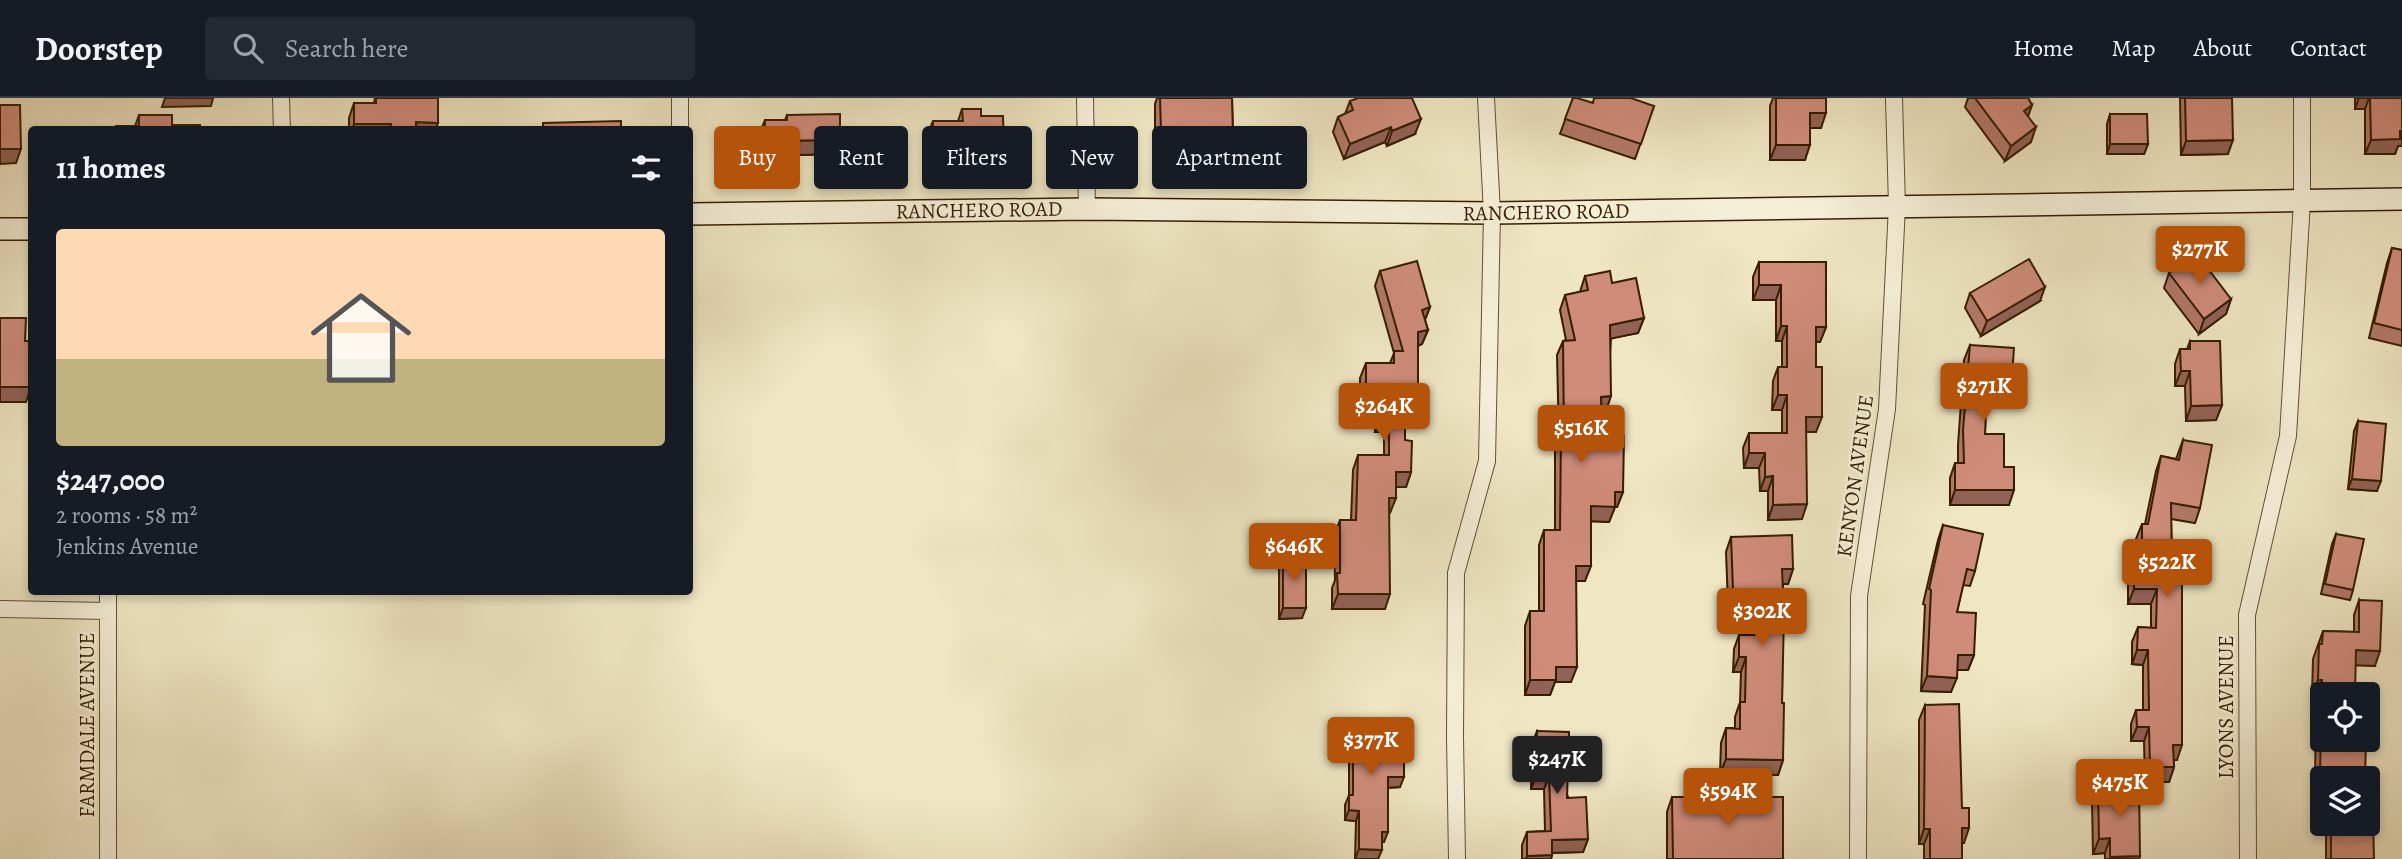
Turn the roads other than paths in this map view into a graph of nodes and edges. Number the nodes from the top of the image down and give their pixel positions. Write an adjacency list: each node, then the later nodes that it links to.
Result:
1 (281, 98): 7 (street)
2 (680, 98): 8 (street)
3 (1085, 98): 12 (street)
4 (1486, 98): 13 (street)
5 (1894, 98): 11 (street, KENYON AVENUE)
6 (2302, 98): 10 (street, LYONS AVENUE)
7 (282, 126)
8 (680, 126)
9 (2402, 199): 10 (main road, RANCHERO ROAD)
10 (2302, 201): 11 (main road, RANCHERO ROAD); 23 (street, LYONS AVENUE)
11 (1897, 206): 13 (main road, RANCHERO ROAD); 22 (street, KENYON AVENUE)
12 (1087, 209): 13 (main road, RANCHERO ROAD); 14 (main road, RANCHERO ROAD)
13 (1492, 213): 21 (street)
14 (693, 214)
15 (0, 229): 16 (main road)
16 (28, 229)
17 (108, 595): 19 (street, FARMDALE AVENUE)
18 (0, 610): 19 (street)
19 (108, 611): 20 (street, FARMDALE AVENUE)
20 (108, 859)
21 (1457, 859)
22 (1858, 859)
23 (2248, 859)

